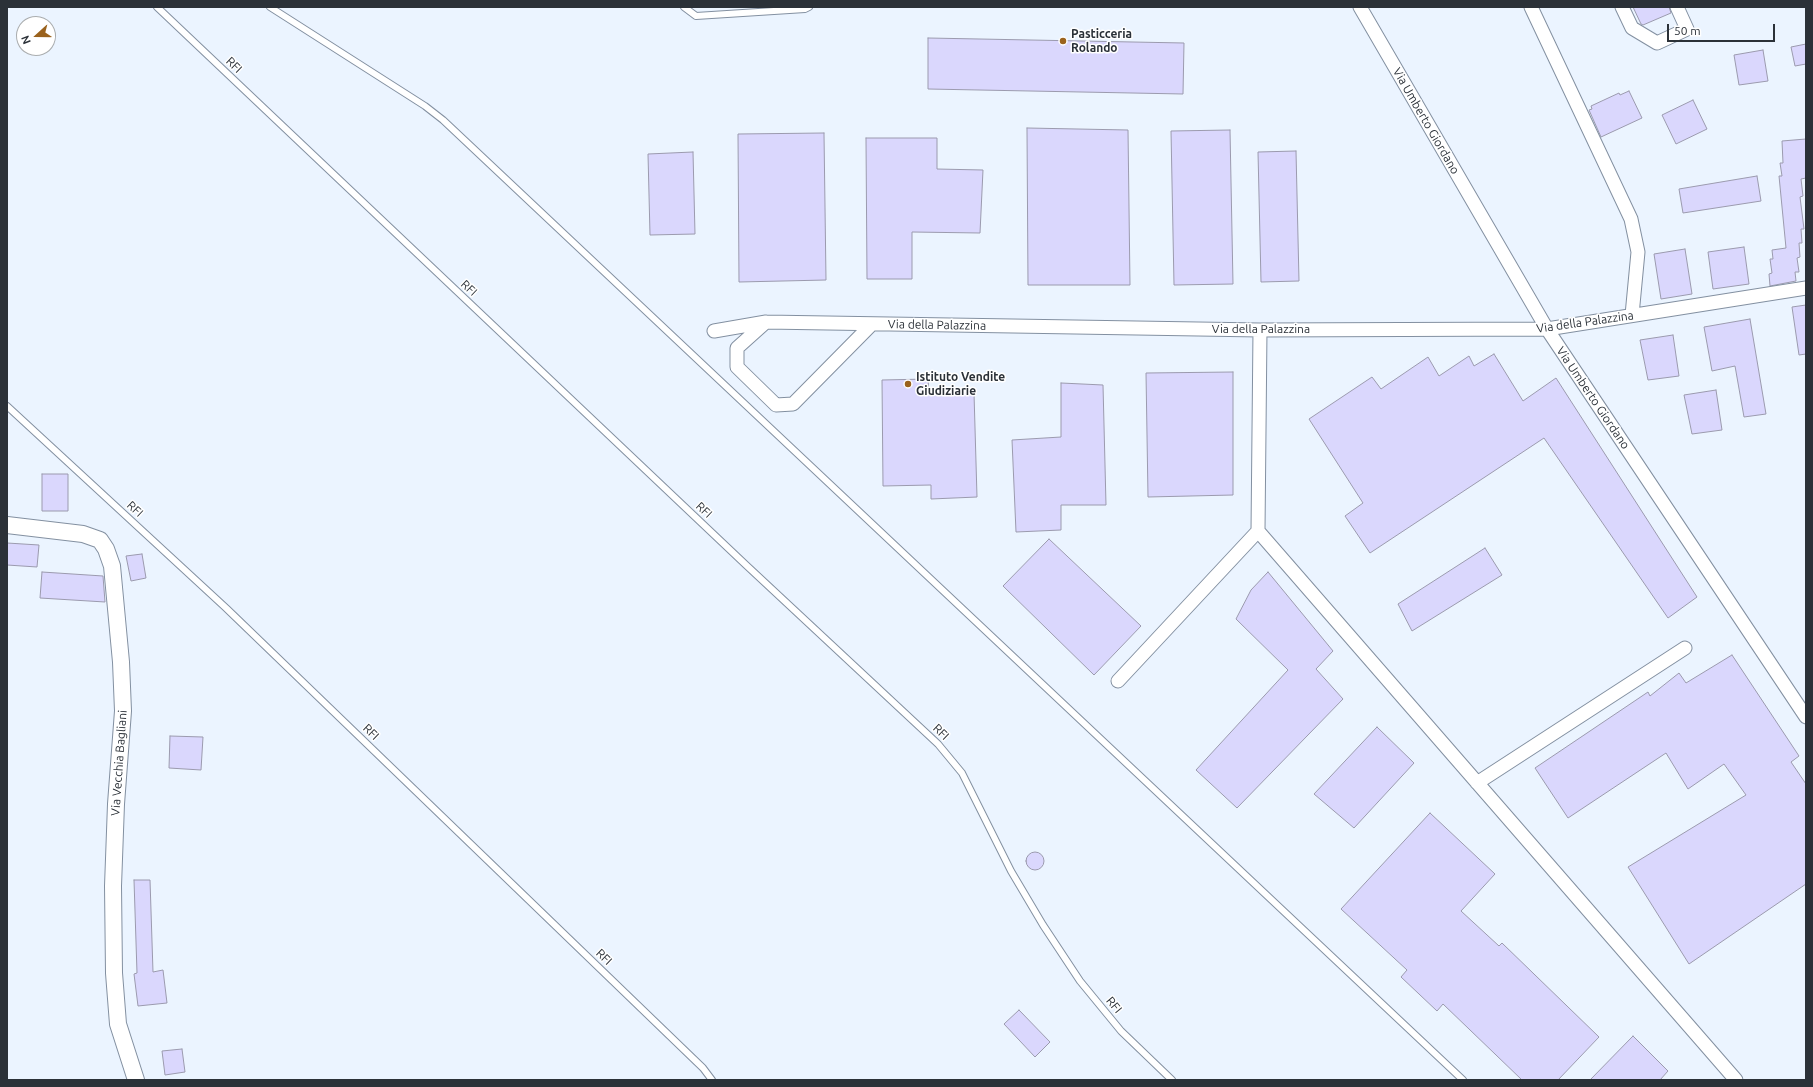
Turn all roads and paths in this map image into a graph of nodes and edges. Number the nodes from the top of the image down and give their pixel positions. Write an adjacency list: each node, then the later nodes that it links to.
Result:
1 (157, 7): 25 (lane, RFI)
2 (270, 7): 26 (lane)
3 (684, 7): 4 (lane)
4 (809, 7)
5 (1360, 7): 13 (street, Via Umberto Giordano)
6 (1531, 7): 10 (street)
7 (1622, 7): 8 (street)
8 (1677, 7)
9 (1806, 288): 10 (street, Via della Palazzina)
10 (1632, 316): 13 (street, Via della Palazzina)
11 (766, 322): 12 (street, Via della Palazzina); 12 (street); 15 (street, Via della Palazzina)
12 (872, 324): 14 (street, Via della Palazzina)
13 (1547, 329): 14 (street, Via della Palazzina); 21 (street, Via Umberto Giordano)
14 (1260, 330): 18 (street)
15 (714, 331)
16 (7, 406): 24 (lane, RFI)
17 (7, 525): 23 (street, Via Vecchia Bagliani)
18 (1258, 531): 20 (street); 22 (street)
19 (1684, 648): 22 (street)
20 (1118, 681)
21 (1806, 717)
22 (1478, 783): 27 (street)
23 (136, 1080)
24 (712, 1080)
25 (1172, 1080)
26 (1463, 1080)
27 (1736, 1080)

